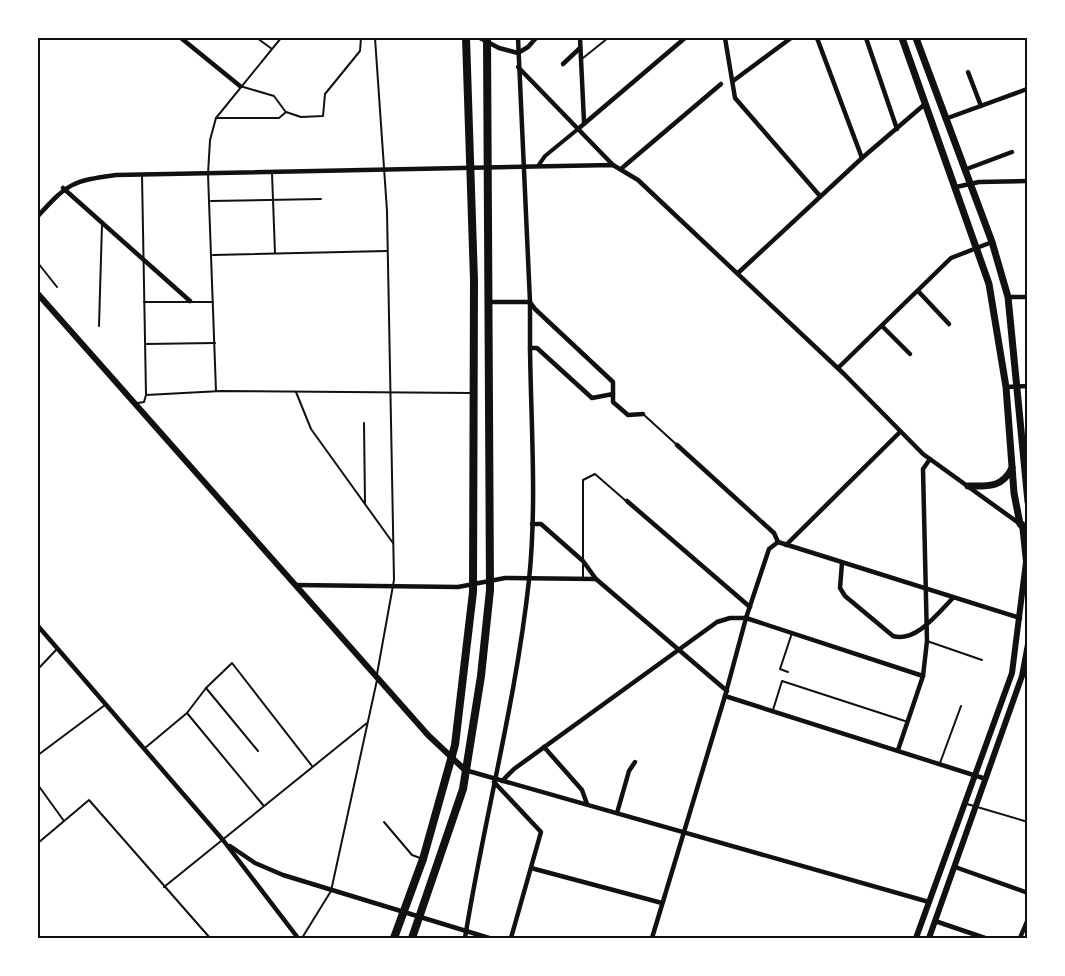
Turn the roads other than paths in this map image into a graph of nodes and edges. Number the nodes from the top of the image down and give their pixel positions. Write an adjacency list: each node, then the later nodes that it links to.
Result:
1 (181, 38): 28 (street)
2 (257, 38): 20 (lane)
3 (280, 38): 20 (lane)
4 (361, 38): 32 (lane)
5 (375, 38): 46 (lane)
6 (466, 38): 45 (main road)
7 (518, 38): 21 (street)
8 (536, 38): 21 (street)
9 (580, 38): 19 (street)
10 (608, 38): 22 (lane)
11 (685, 38): 35 (street)
12 (725, 38): 26 (street)
13 (791, 38): 26 (street)
14 (817, 38): 39 (street)
15 (866, 38): 37 (street)
16 (902, 38): 30 (main road)
17 (916, 38): 34 (main road)
18 (485, 39): 21 (street); 43 (main road)
19 (580, 48): 22 (street); 23 (street)
20 (272, 49): 28 (lane)
21 (518, 53): 24 (street)
22 (580, 60): 35 (street)
23 (563, 64)
24 (518, 67): 36 (street); 42 (street)
25 (968, 72): 31 (street)
26 (733, 81): 55 (street)
27 (721, 84): 44 (street)
28 (240, 86): 32 (lane); 33 (lane)
29 (1027, 89): 31 (street)
30 (925, 104): 37 (street); 53 (main road)
31 (981, 106): 34 (street)
32 (286, 112): 33 (lane)
33 (216, 118): 49 (lane)
34 (945, 119): 47 (main road)
35 (584, 122): 36 (street)
36 (578, 129): 40 (street); 41 (street)
37 (897, 129): 39 (street)
38 (1012, 152): 47 (street)
39 (862, 158): 55 (street)
40 (613, 165): 41 (street); 44 (street)
41 (538, 166): 42 (street)
42 (525, 167): 43 (street); 78 (street)
43 (486, 168): 45 (street); 77 (main road)
44 (622, 168): 68 (street)
45 (469, 169): 46 (street); 92 (main road)
46 (385, 170): 48 (street); 64 (lane)
47 (964, 170): 52 (main road)
48 (272, 173): 49 (street); 56 (lane)
49 (208, 174): 50 (street); 58 (lane)
50 (142, 175): 54 (street); 67 (lane)
51 (1028, 181): 52 (street)
52 (970, 184): 53 (street); 62 (main road)
53 (956, 187): 63 (main road)
54 (63, 188): 59 (street); 60 (street)
55 (820, 196): 68 (street)
56 (274, 199): 57 (lane); 58 (lane); 65 (lane)
57 (321, 199)
58 (211, 201): 66 (lane)
59 (38, 216)
60 (102, 224): 67 (street); 80 (lane)
61 (38, 229): 69 (lane)
62 (992, 242): 63 (street); 72 (main road)
63 (978, 246): 70 (street); 88 (main road)
64 (387, 251): 65 (lane); 94 (lane)
65 (275, 253): 66 (lane)
66 (213, 255): 76 (lane)
67 (144, 260): 74 (street); 75 (lane)
68 (738, 273): 86 (street)
69 (57, 287)
70 (918, 291): 79 (street); 81 (street)
71 (38, 294): 96 (street)
72 (1008, 297): 73 (street); 89 (main road)
73 (1028, 297)
74 (190, 301): 75 (lane); 76 (lane)
75 (144, 302): 83 (lane)
76 (213, 302): 82 (lane)
77 (488, 302): 78 (street); 119 (main road)
78 (530, 302): 84 (street); 95 (street)
79 (949, 324)
80 (99, 326)
81 (882, 326): 85 (street); 86 (street)
82 (215, 343): 83 (lane); 90 (lane)
83 (145, 344): 93 (lane)
84 (530, 348): 95 (street); 108 (street)
85 (910, 354)
86 (838, 368): 99 (street)
87 (1028, 386): 89 (street)
88 (1006, 387): 89 (street); 102 (main road)
89 (1018, 387): 103 (main road)
90 (216, 391): 91 (lane); 93 (lane)
91 (296, 392): 94 (lane); 107 (lane)
92 (474, 393): 94 (lane); 120 (main road)
93 (146, 394): 96 (lane)
94 (392, 394): 112 (lane)
95 (613, 394): 97 (street)
96 (134, 404): 121 (street)
97 (643, 414): 100 (lane)
98 (364, 423): 107 (lane)
99 (900, 432): 101 (street); 113 (street)
100 (677, 445): 111 (street)
101 (930, 459): 104 (street); 123 (street)
102 (1013, 466): 104 (main road); 109 (main road)
103 (1026, 466): 106 (main road)
104 (968, 486): 109 (street)
105 (627, 501): 114 (lane); 125 (street)
106 (1028, 502)
107 (365, 503): 112 (lane)
108 (532, 524): 114 (street); 116 (street)
109 (1024, 525): 110 (main road); 127 (street)
110 (1028, 531)
111 (777, 542): 113 (street); 125 (street)
112 (393, 543): 122 (lane)
113 (786, 545): 115 (street)
114 (583, 561): 117 (lane); 118 (street)
115 (842, 562): 123 (street); 128 (street)
116 (530, 578): 117 (street); 119 (street); 161 (street)
117 (584, 579): 118 (street)
118 (596, 579): 134 (street)
119 (490, 580): 120 (street); 158 (main road)
120 (474, 583): 122 (street); 154 (main road)
121 (295, 585): 122 (street); 140 (street)
122 (394, 586): 140 (lane)
123 (927, 590): 124 (street); 128 (street)
124 (954, 598): 127 (street); 128 (street)
125 (750, 607): 126 (street)
126 (746, 618): 130 (street); 134 (street); 142 (street)
127 (1020, 618): 159 (street)
128 (928, 623): 131 (street)
129 (38, 626): 133 (street)
130 (792, 633): 138 (lane); 139 (street)
131 (927, 641): 135 (lane); 139 (street)
132 (1028, 644): 137 (street)
133 (57, 649): 136 (lane); 143 (street)
134 (679, 650): 142 (street); 149 (street)
135 (982, 660)
136 (38, 669)
137 (1026, 670): 160 (street)
138 (788, 672)
139 (923, 676): 147 (street)
140 (377, 678): 148 (lane); 154 (street)
141 (206, 688): 146 (lane); 152 (lane); 157 (lane)
142 (726, 694): 145 (street); 172 (street)
143 (105, 705): 150 (street); 153 (lane)
144 (961, 706): 156 (lane)
145 (772, 711): 147 (lane); 151 (street)
146 (187, 712): 150 (lane); 166 (lane)
147 (908, 722): 151 (street)
148 (367, 723): 157 (lane); 179 (lane)
149 (544, 747): 162 (street); 164 (street)
150 (143, 750): 173 (street)
151 (898, 750): 156 (street)
152 (258, 751)
153 (38, 755)
154 (452, 759): 158 (street); 175 (main road)
155 (635, 762): 168 (street)
156 (940, 763): 159 (street)
157 (313, 767): 166 (lane)
158 (465, 770): 161 (street); 184 (main road)
159 (976, 775): 160 (street); 165 (street)
160 (986, 779): 167 (street)
161 (494, 780): 162 (street); 177 (street); 187 (street)
162 (502, 781): 164 (street)
163 (38, 785): 169 (lane)
164 (587, 804): 168 (street)
165 (965, 804): 167 (lane); 181 (street)
166 (263, 805): 173 (lane)
167 (976, 807): 171 (lane); 176 (street)
168 (616, 813): 172 (street)
169 (64, 821): 174 (lane); 178 (lane)
170 (384, 822): 175 (lane)
171 (1028, 822)
172 (684, 832): 181 (street); 182 (street)
173 (223, 840): 178 (lane); 179 (street); 189 (street)
174 (38, 843)
175 (423, 859): 183 (main road)
176 (955, 867): 180 (street); 186 (street)
177 (531, 868): 182 (street); 193 (street)
178 (164, 887): 188 (lane)
179 (331, 891): 183 (street); 189 (lane)
180 (1028, 893)
181 (929, 902): 195 (street)
182 (662, 903): 194 (street)
183 (404, 914): 184 (street); 190 (main road)
184 (420, 919): 187 (street); 191 (main road)
185 (1028, 919): 198 (street)
186 (935, 921): 196 (street); 197 (street)
187 (466, 935): 192 (street)
188 (210, 939)
189 (300, 939)
190 (394, 939)
191 (412, 939)
192 (489, 939)
193 (511, 939)
194 (652, 939)
195 (916, 939)
196 (929, 939)
197 (985, 939)
198 (1020, 939)

